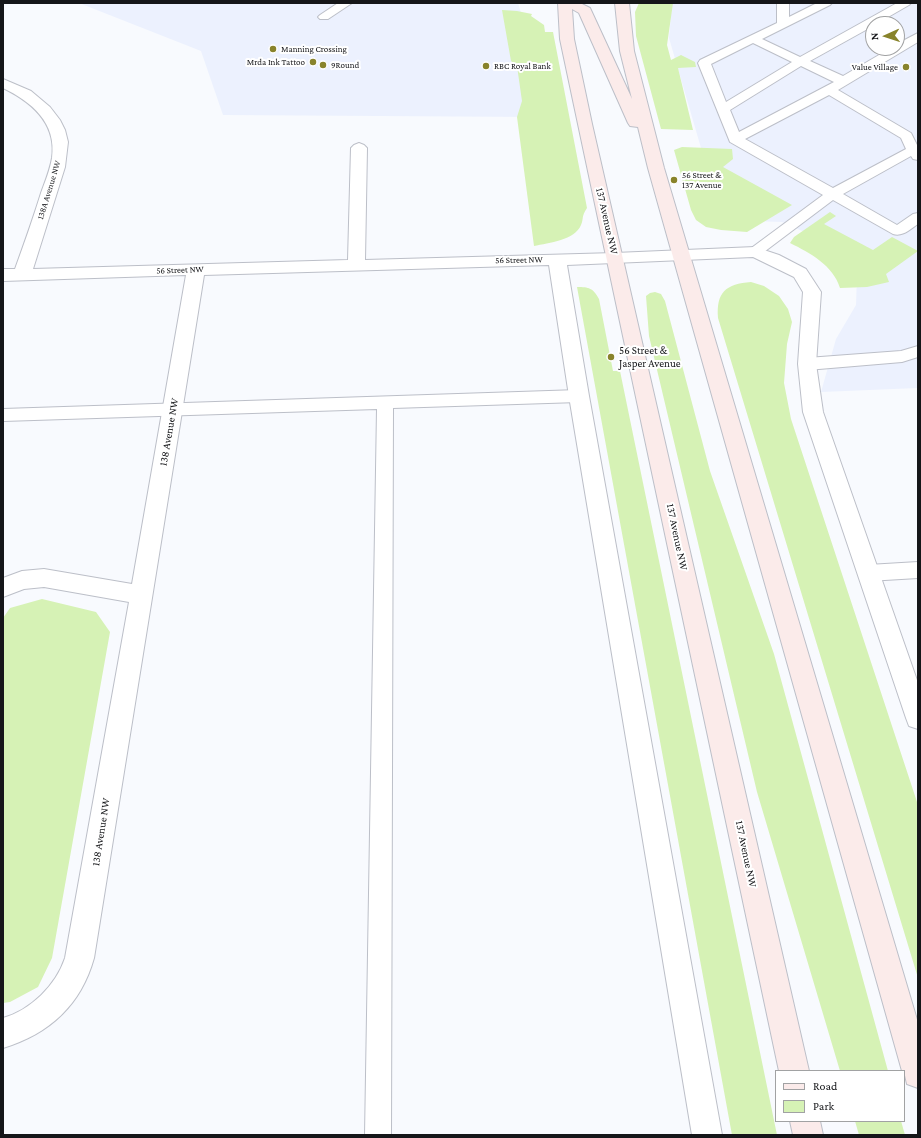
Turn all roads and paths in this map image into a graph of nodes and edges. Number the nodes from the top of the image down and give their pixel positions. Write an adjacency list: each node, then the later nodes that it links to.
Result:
1 (346, 3): 8 (lane)
2 (565, 3): 25 (main road, 137 Avenue NW)
3 (571, 3): 20 (main road)
4 (622, 3): 20 (main road)
5 (782, 3): 9 (lane)
6 (826, 3): 9 (lane)
7 (905, 3): 12 (lane)
8 (324, 17)
9 (783, 24): 11 (lane)
10 (918, 36): 13 (lane)
11 (753, 38): 12 (lane); 16 (lane)
12 (801, 61): 13 (lane); 16 (lane)
13 (843, 81): 15 (lane)
14 (3, 84): 30 (street, 138A Avenue NW)
15 (829, 90): 17 (lane); 19 (lane)
16 (723, 109): 17 (lane)
17 (735, 139): 21 (lane)
18 (359, 148): 27 (street)
19 (915, 153): 21 (lane)
20 (656, 168): 24 (main road)
21 (833, 194): 22 (lane); 23 (lane)
22 (918, 217)
23 (755, 252): 24 (street); 32 (street)
24 (681, 255): 25 (street, 56 Street NW); 44 (main road)
25 (615, 258): 26 (street, 56 Street NW); 43 (main road, 137 Avenue NW)
26 (557, 259): 27 (street, 56 Street NW); 33 (street)
27 (356, 264): 28 (street, 56 Street NW)
28 (196, 270): 30 (street, 56 Street NW); 35 (street, 138 Avenue NW)
29 (3, 275): 30 (street, 56 Street NW)
30 (22, 275)
31 (918, 351): 32 (lane)
32 (806, 364): 38 (street)
33 (579, 396): 34 (lane); 47 (street)
34 (385, 402): 35 (lane); 46 (lane)
35 (173, 409): 36 (lane); 40 (street, 138 Avenue NW)
36 (3, 415)
37 (918, 570): 38 (lane)
38 (868, 573): 41 (street)
39 (3, 588): 40 (street)
40 (141, 595): 42 (street, 138 Avenue NW)
41 (918, 718)
42 (3, 1033)
43 (794, 1070)
44 (918, 1073)
45 (805, 1122): 48 (main road)
46 (378, 1135)
47 (707, 1135)
48 (808, 1135)

